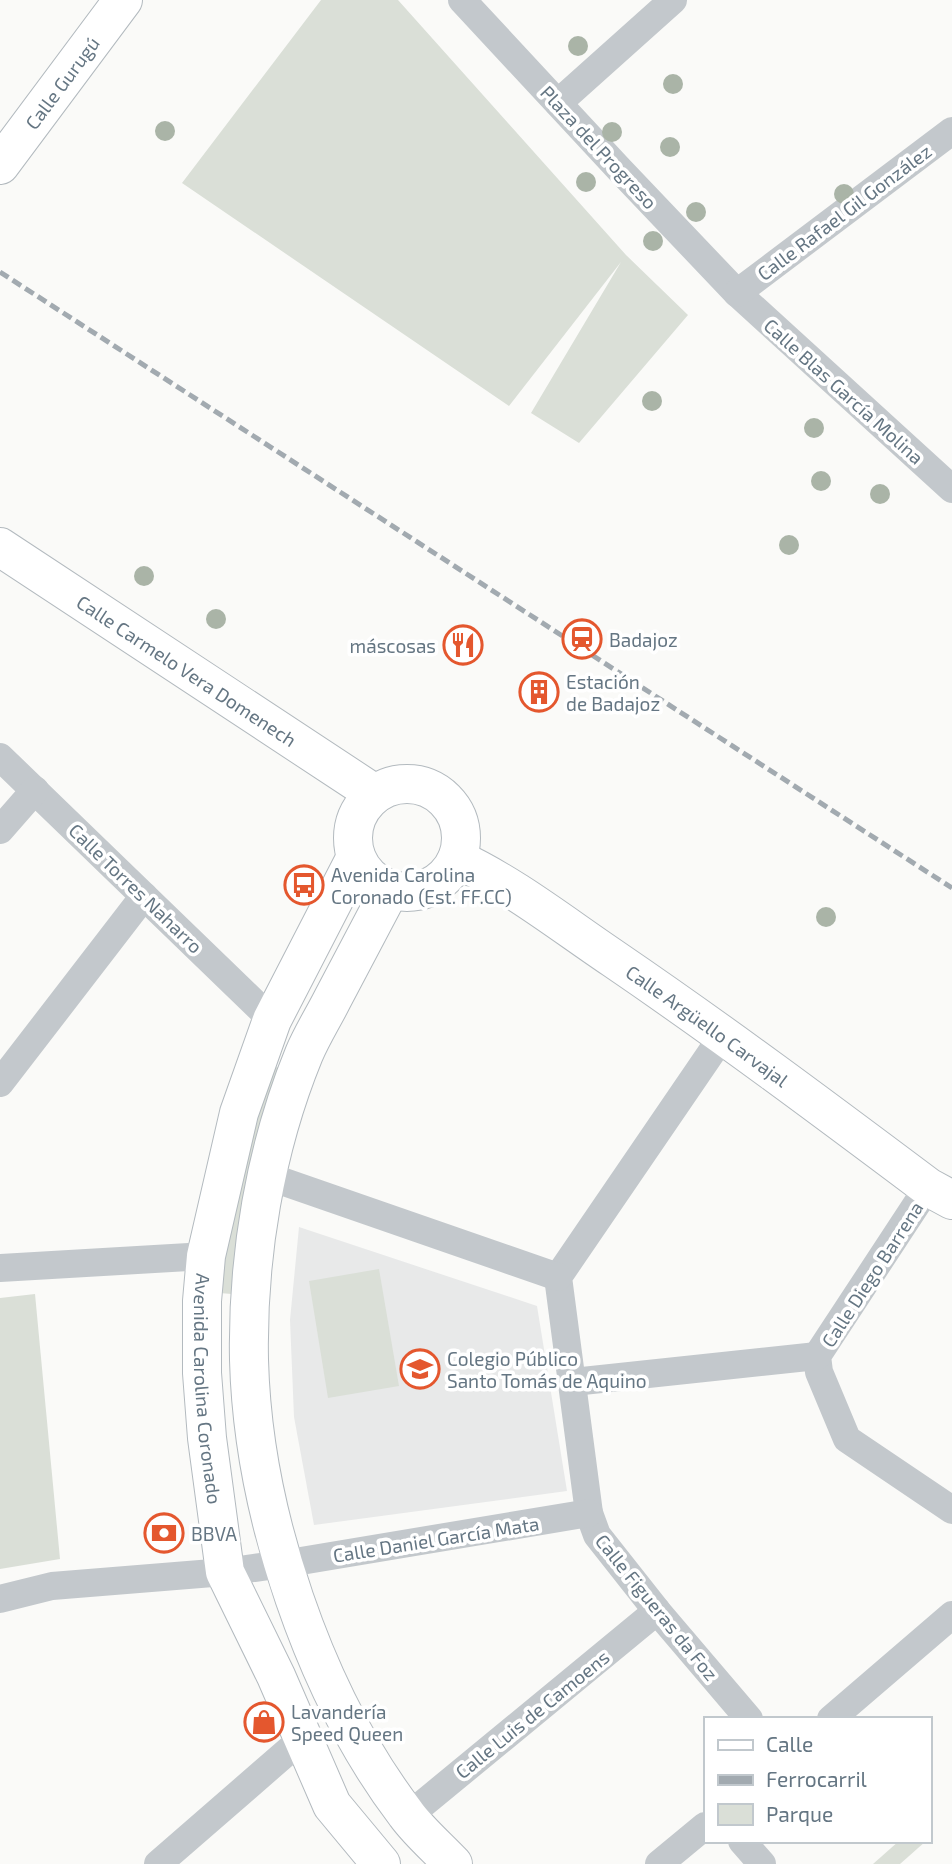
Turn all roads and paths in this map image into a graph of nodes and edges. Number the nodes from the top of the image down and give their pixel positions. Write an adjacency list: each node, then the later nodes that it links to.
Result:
1 (123, 0): 6 (main road, Calle Gurugú)
2 (462, 0): 4 (street, Plaza del Progreso)
3 (673, 0): 4 (street)
4 (558, 103): 7 (street, Plaza del Progreso)
5 (952, 131): 7 (street, Calle Rafael Gil González)
6 (0, 165)
7 (737, 293): 8 (street, Calle Blas García Molina)
8 (952, 489)
9 (0, 547): 12 (main road, Calle Carmelo Vera Domenech)
10 (0, 757): 11 (street, Calle Torres Naharro)
11 (36, 790): 13 (street); 17 (street, Calle Torres Naharro)
12 (375, 794): 14 (main road); 15 (main road)
13 (0, 830)
14 (356, 857): 16 (main road); 18 (main road, Avenida Carolina Coronado)
15 (457, 859): 16 (main road); 19 (main road, Calle Argüello Carvajal)
16 (390, 890): 21 (main road, Avenida Carolina Coronado)
17 (144, 896): 18 (street, Calle Torres Naharro); 20 (street)
18 (272, 1020): 23 (main road, Avenida Carolina Coronado)
19 (724, 1034): 22 (main road, Calle Argüello Carvajal); 25 (street)
20 (0, 1083)
21 (267, 1176): 25 (street); 30 (main road, Avenida Carolina Coronado)
22 (940, 1193): 26 (street, Calle Diego Barrena)
23 (206, 1256): 24 (street); 31 (main road, Avenida Carolina Coronado)
24 (0, 1268)
25 (558, 1277): 27 (street, Calle Figueras da Foz)
26 (817, 1356): 27 (street); 28 (street, Calle Diego Barrena)
27 (573, 1382): 29 (street, Calle Figueras da Foz)
28 (952, 1510)
29 (589, 1513): 30 (street, Calle Daniel García Mata); 33 (street, Calle Figueras da Foz)
30 (283, 1564): 31 (street); 38 (main road, Avenida Carolina Coronado)
31 (225, 1572): 32 (street); 37 (main road, Avenida Carolina Coronado)
32 (0, 1599)
33 (657, 1611): 35 (street, Calle Figueras da Foz); 38 (street, Calle Luis de Camoens)
34 (952, 1615): 36 (street)
35 (747, 1717)
36 (833, 1717)
37 (303, 1738): 41 (street); 42 (main road, Avenida Carolina Coronado)
38 (407, 1816): 43 (main road, Avenida Carolina Coronado)
39 (704, 1827): 44 (street)
40 (744, 1843): 45 (street)
41 (168, 1861)
42 (381, 1864)
43 (453, 1864)
44 (659, 1864)
45 (762, 1864)

